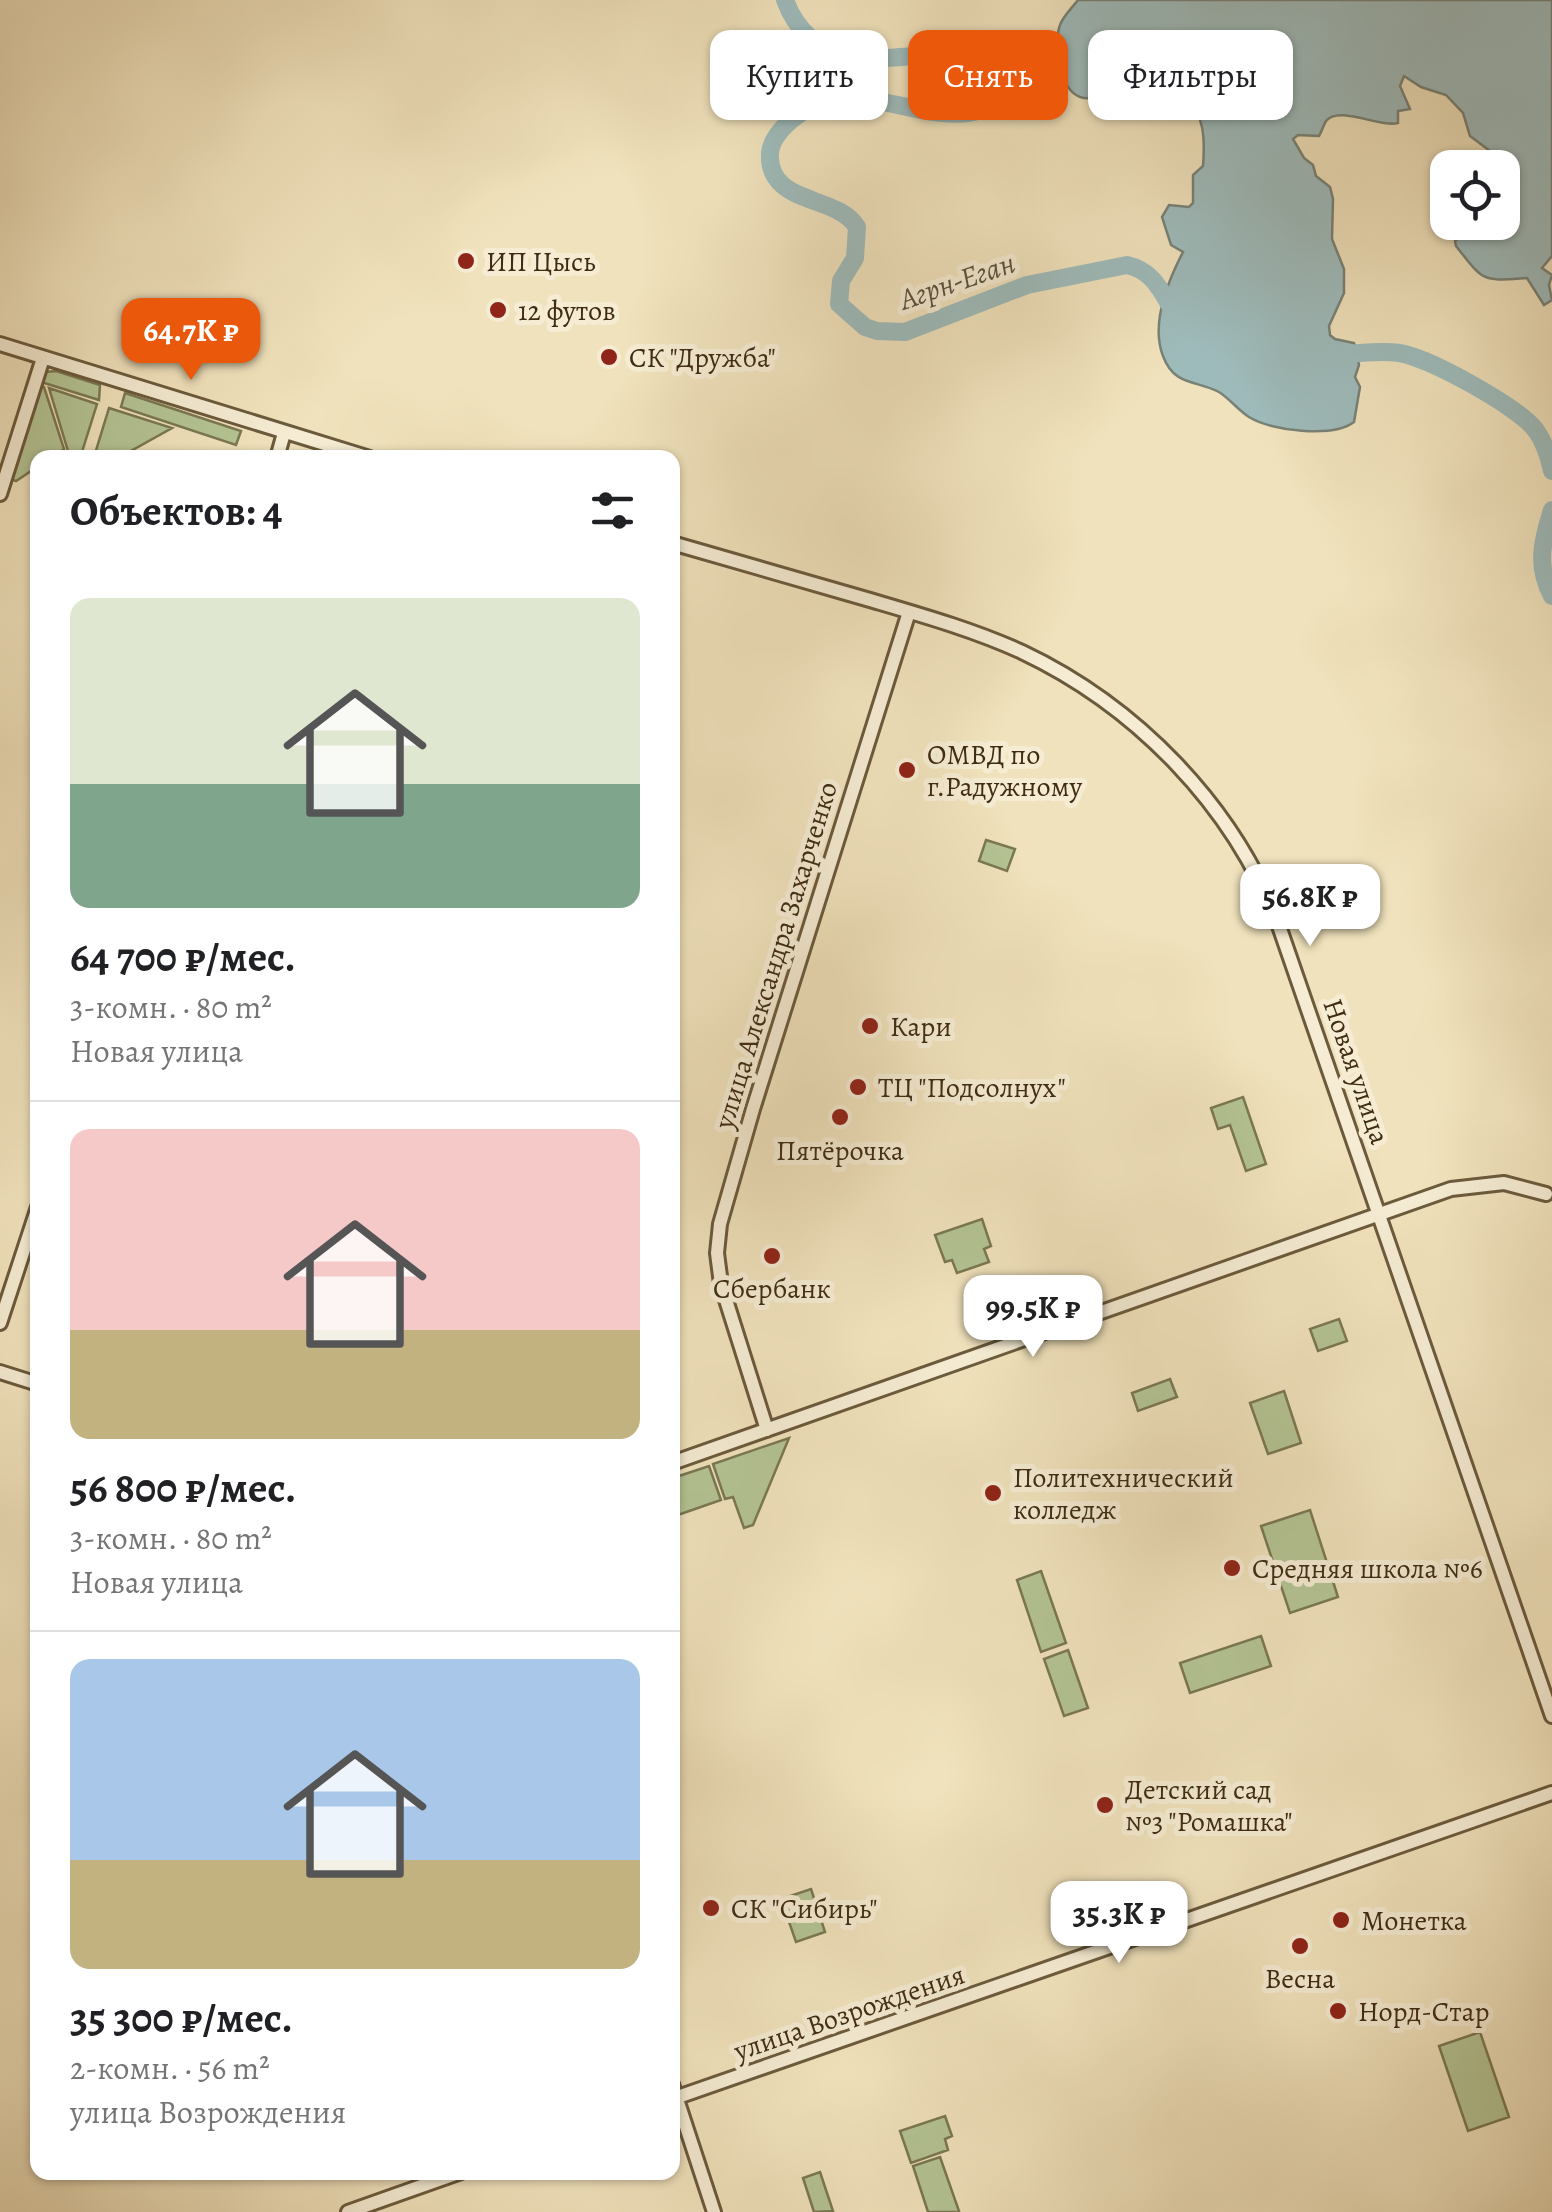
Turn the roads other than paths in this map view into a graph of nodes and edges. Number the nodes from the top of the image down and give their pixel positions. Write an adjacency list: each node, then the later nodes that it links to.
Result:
1 (0, 344): 2 (street)
2 (43, 358): 3 (street); 6 (street)
3 (284, 433): 4 (street); 5 (street)
4 (279, 450)
5 (342, 450)
6 (0, 494)
7 (680, 545): 8 (street, Новая улица)
8 (909, 612): 10 (street, Новая улица); 15 (street, улица Александра Захарченко)
9 (1546, 1194): 10 (street)
10 (1380, 1216): 15 (street); 17 (street, Новая улица)
11 (30, 1231): 12 (street)
12 (0, 1323)
13 (0, 1372): 14 (street)
14 (30, 1381)
15 (767, 1430): 16 (street)
16 (680, 1460)
17 (1552, 1716)
18 (1552, 1793): 19 (street, улица Возрождения)
19 (680, 2092)
20 (680, 2112): 23 (street)
21 (438, 2180): 22 (street)
22 (348, 2212)
23 (714, 2212)

